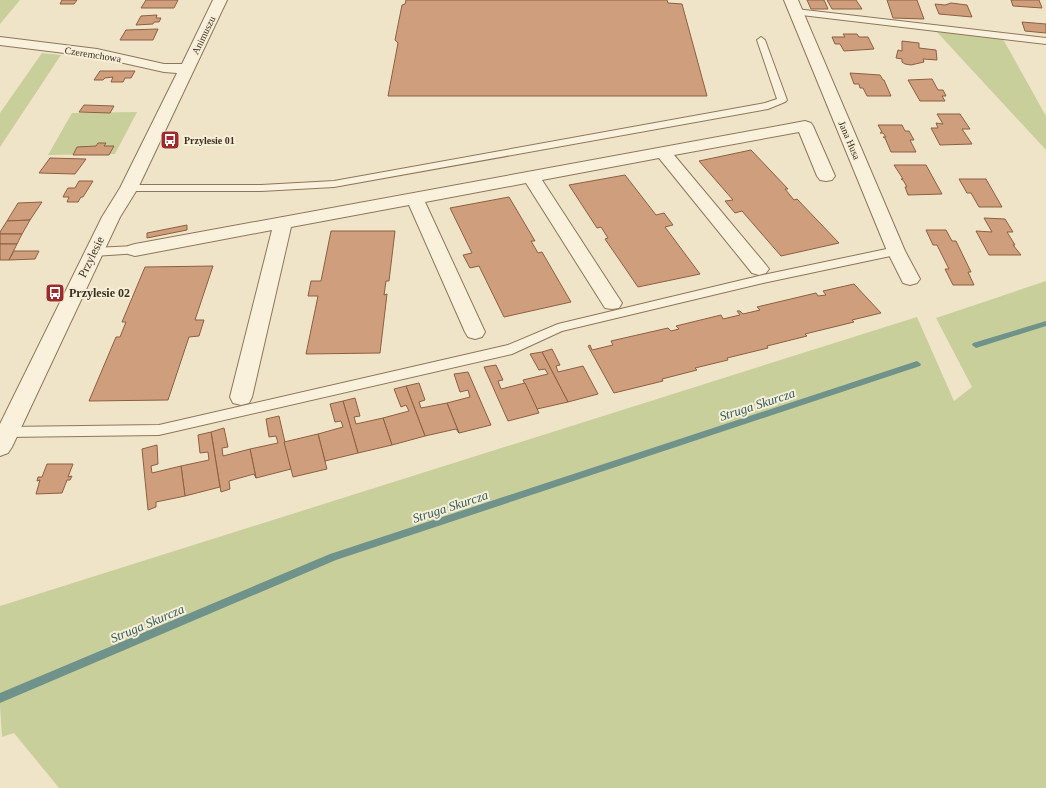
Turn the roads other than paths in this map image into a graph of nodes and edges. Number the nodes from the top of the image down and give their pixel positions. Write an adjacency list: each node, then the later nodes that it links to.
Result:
1 (220, 0): 6 (street, Animuszu)
2 (793, 6): 5 (lane); 14 (street, Jana Husa)
3 (761, 40): 10 (lane)
4 (0, 41): 6 (street, Czeremchowa)
5 (1046, 41)
6 (186, 69): 10 (street, Przylesie)
7 (663, 152): 8 (street); 9 (street); 16 (street)
8 (826, 176)
9 (530, 177): 11 (street); 18 (street)
10 (129, 188): 15 (street, Przylesie)
11 (415, 199): 12 (street); 19 (street)
12 (283, 222): 13 (street); 20 (street)
13 (135, 250): 15 (lane)
14 (896, 251): 17 (street, Jana Husa); 21 (lane)
15 (94, 252): 21 (street, Przylesie)
16 (759, 269)
17 (910, 279)
18 (612, 304)
19 (475, 332)
20 (241, 397)
21 (4, 439)

